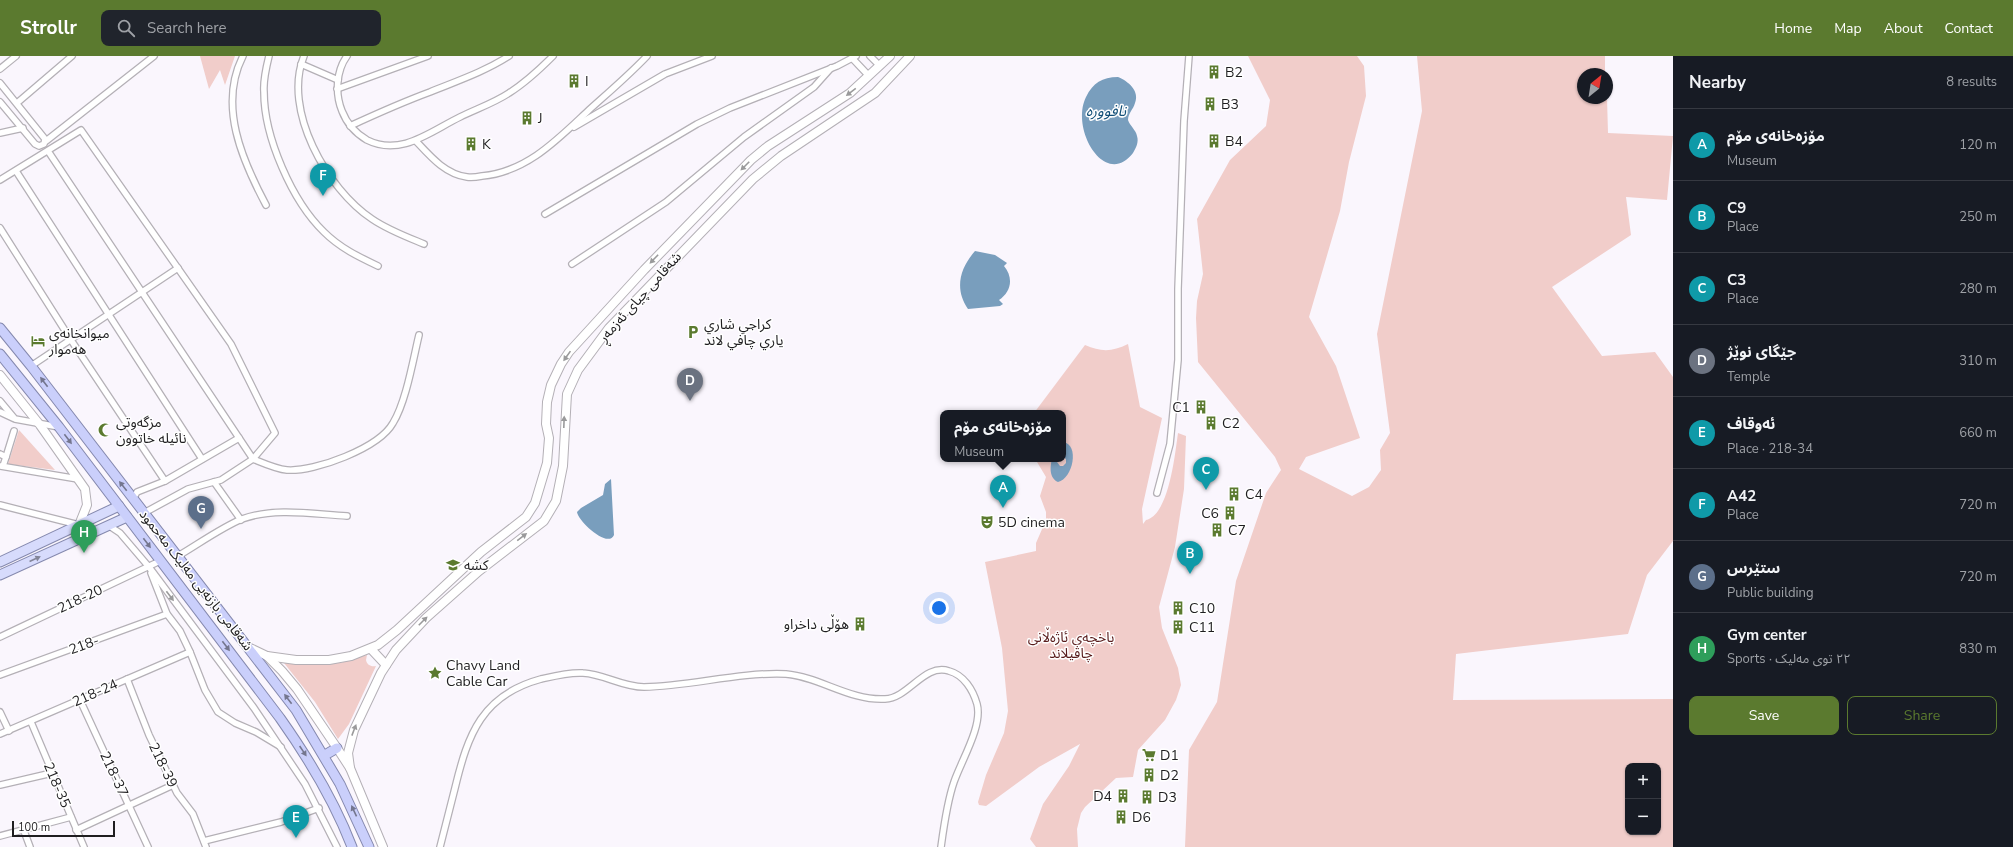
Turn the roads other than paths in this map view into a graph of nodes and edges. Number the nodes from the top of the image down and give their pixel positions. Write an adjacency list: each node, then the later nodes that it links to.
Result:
1 (16, 56): 21 (street)
2 (72, 56): 28 (street)
3 (154, 56): 33 (street)
4 (243, 56): 38 (street)
5 (270, 56): 43 (street)
6 (304, 56): 19 (street)
7 (347, 56): 24 (street)
8 (428, 56): 26 (street)
9 (509, 56): 29 (street)
10 (553, 56): 34 (street)
11 (647, 56): 18 (street)
12 (712, 56): 32 (street)
13 (870, 56): 20 (street)
14 (890, 56): 20 (main road, شەقامی چیای ئەزمەڕ)
15 (910, 56): 89 (main road, شەقامی چیای ئەزمەڕ, one-way to 15)
16 (1189, 56): 68 (street)
17 (854, 57): 22 (street); 23 (street)
18 (643, 58): 32 (street)
19 (301, 64): 24 (street); 41 (street)
20 (880, 66): 23 (main road, شەقامی چیای ئەزمەڕ)
21 (0, 68)
22 (831, 68): 39 (street); 42 (street)
23 (869, 76): 86 (main road, شەقامی چیای ئەزمەڕ, one-way to 86)
24 (338, 80): 26 (street)
25 (0, 83): 28 (street)
26 (338, 89): 29 (street)
27 (0, 102): 30 (street)
28 (17, 103): 33 (street)
29 (350, 126): 34 (street)
30 (23, 128): 31 (street); 33 (street)
31 (0, 133)
32 (564, 133): 34 (street)
33 (46, 141)
34 (416, 141)
35 (48, 151): 36 (street); 44 (street); 45 (street)
36 (16, 171): 37 (street); 46 (street)
37 (0, 180)
38 (266, 205)
39 (545, 214)
40 (0, 228): 49 (street)
41 (424, 244)
42 (572, 264)
43 (378, 266)
44 (178, 268): 45 (street); 63 (street)
45 (142, 292): 46 (street); 59 (street)
46 (109, 314): 49 (street); 62 (street)
47 (0, 329): 51 (highway, شەقامی بازنەیی مەلیک مەحمود)
48 (419, 335): 63 (street)
49 (71, 340): 51 (street); 66 (street)
50 (0, 354): 57 (highway, شەقامی بازنەیی مەلیک مەحمود)
51 (31, 366): 69 (highway, شەقامی بازنەیی مەلیک مەحمود, one-way to 51)
52 (0, 375): 56 (main road)
53 (0, 400): 55 (street)
54 (0, 412): 55 (street)
55 (15, 419): 56 (street)
56 (40, 425): 57 (street); 65 (main road)
57 (59, 427): 71 (highway, شەقامی بازنەیی مەلیک مەحمود, one-way to 71)
58 (14, 431): 61 (street)
59 (239, 438): 62 (street); 63 (street)
60 (0, 454): 61 (street)
61 (6, 457): 64 (street)
62 (202, 459): 66 (street)
63 (253, 459): 67 (street)
64 (2, 466): 65 (street)
65 (78, 479): 76 (main road)
66 (165, 481): 69 (street)
67 (214, 482): 72 (street); 75 (street)
68 (1157, 493)
69 (133, 499): 72 (highway, شەقامی بازنەیی مەلیک مەحمود)
70 (0, 505): 76 (street)
71 (119, 506): 74 (highway, شەقامی بازنەیی مەلیک مەحمود); 76 (main road)
72 (144, 513): 78 (highway, شەقامی بازنەیی مەلیک مەحمود)
73 (347, 516): 75 (street)
74 (127, 517): 77 (main road); 79 (highway, شەقامی بازنەیی مەلیک مەحمود, one-way to 79)
75 (241, 520): 78 (street)
76 (79, 525): 80 (main road)
77 (108, 525): 81 (street); 82 (main road, one-way to 77)
78 (178, 556): 85 (highway, شەقامی بازنەیی مەلیک مەحمود)
79 (160, 561): 81 (street, 218-20); 115 (highway, شەقامی بازنەیی مەلیک مەحمود, one-way to 115)
80 (0, 562)
81 (149, 567): 83 (street); 84 (street, 218-20); 97 (street, one-way to 97)
82 (0, 575)
83 (167, 614): 87 (street); 90 (street, 218-)
84 (0, 637)
85 (248, 646): 88 (main road); 99 (highway, شەقامی بازنەیی مەلیک مەحمود, one-way to 85)
86 (371, 649): 88 (main road, شەقامی چیای ئەزمەڕ); 89 (main road)
87 (190, 652): 91 (street, 218-24); 97 (street)
88 (267, 656): 98 (main road)
89 (386, 665): 100 (main road, شەقامی چیای ئەزمەڕ, one-way to 89)
90 (0, 675)
91 (127, 679): 92 (street, 218-24); 103 (street, 218-39)
92 (80, 700): 94 (street, 218-24); 104 (street, 218-37)
93 (0, 712): 95 (street)
94 (31, 722): 95 (street, 218-24); 101 (street, 218-35)
95 (9, 732): 96 (street, 218-24)
96 (0, 734)
97 (282, 748): 105 (street)
98 (337, 748): 99 (highway); 100 (main road)
99 (325, 755): 116 (highway, شەقامی بازنەیی مەلیک مەحمود, one-way to 99)
100 (350, 768): 117 (main road)
101 (52, 773): 102 (street); 106 (street, 218-35)
102 (0, 785)
103 (173, 786): 104 (street); 110 (street, 218-39)
104 (129, 806): 107 (street); 113 (street, 218-37)
105 (319, 808): 110 (street); 114 (street)
106 (71, 817): 107 (street, 218-35); 108 (street)
107 (76, 830): 112 (street, 218-35)
108 (24, 831): 109 (street); 111 (street)
109 (0, 836)
110 (205, 844)
111 (30, 847)
112 (84, 847)
113 (148, 847)
114 (337, 847)
115 (352, 847)
116 (369, 847)
117 (383, 847)
118 (440, 847): 119 (street)
119 (941, 847)

